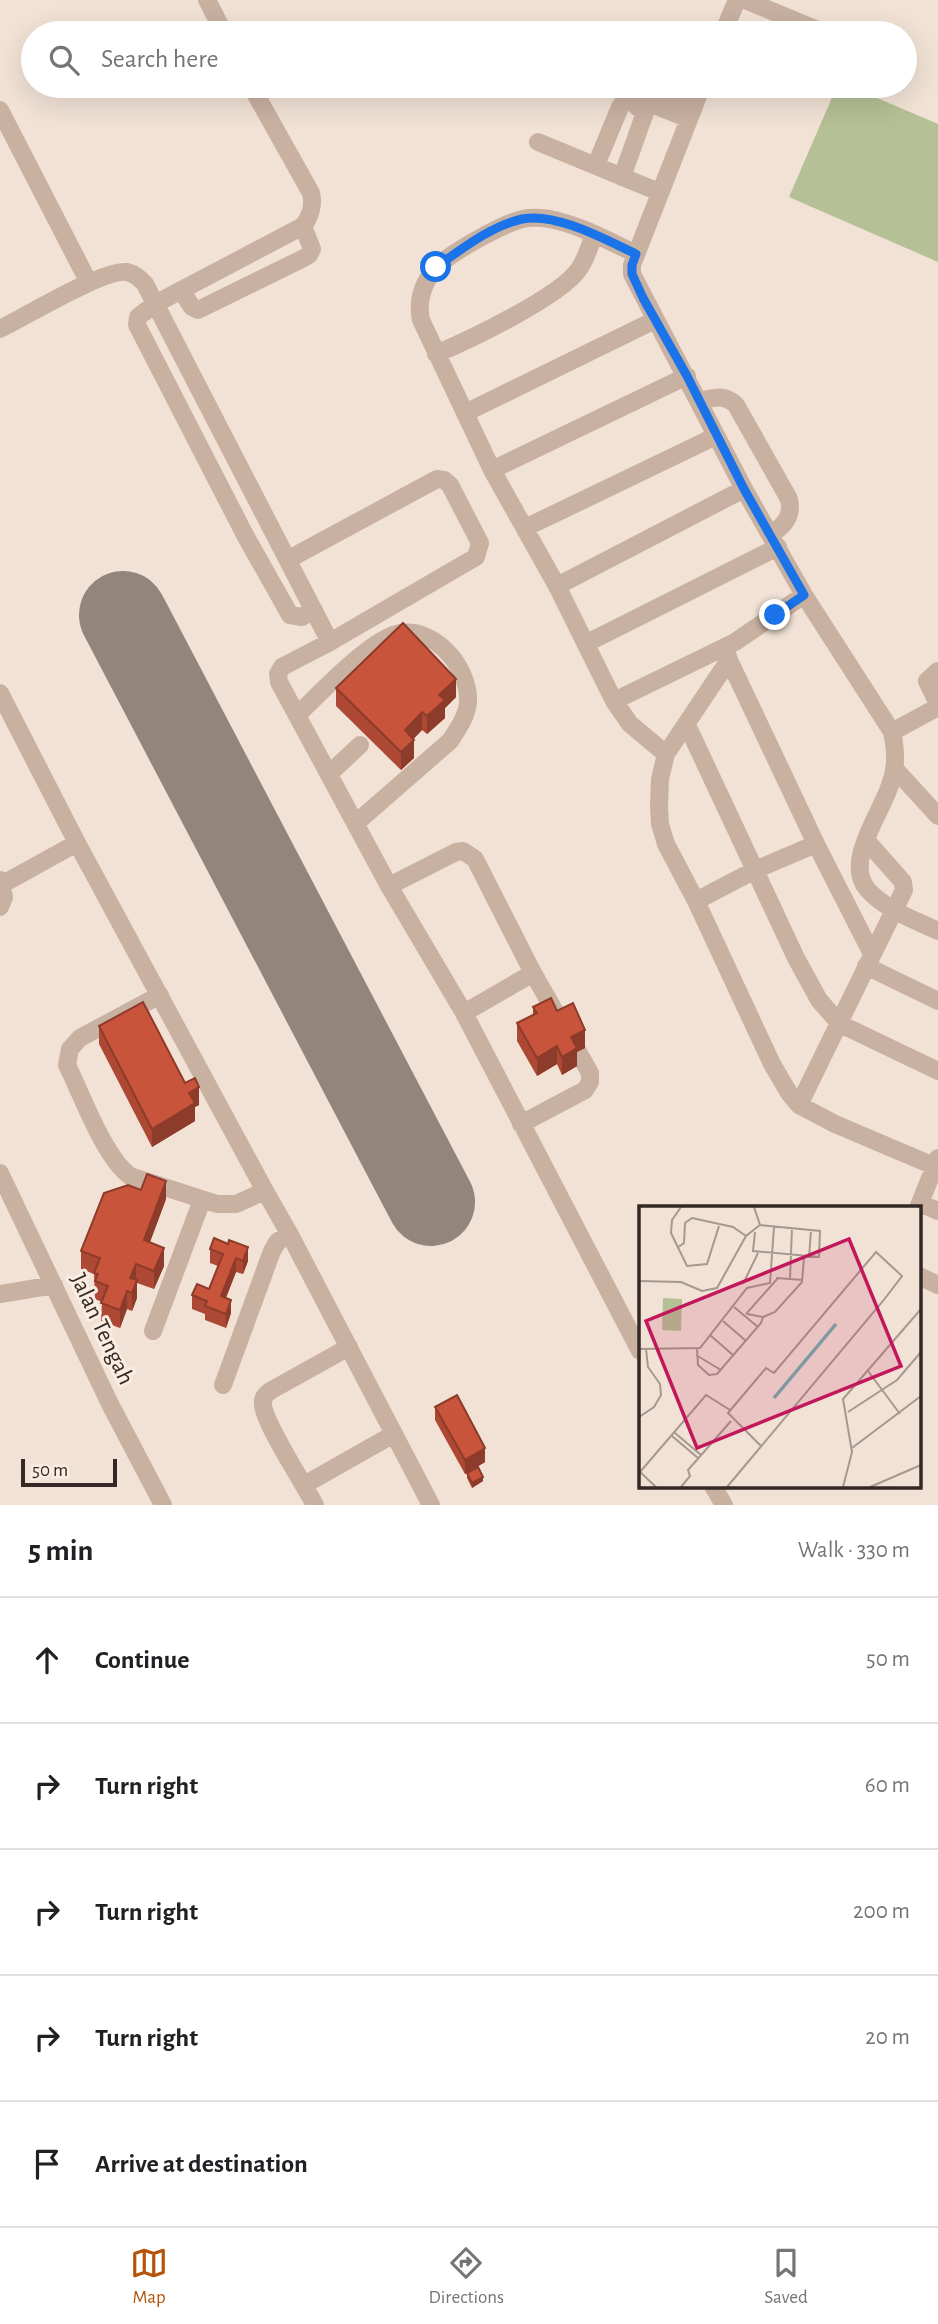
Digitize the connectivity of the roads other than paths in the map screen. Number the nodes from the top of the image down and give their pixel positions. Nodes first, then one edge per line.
1 (207, 0) edge
2 (737, 0) edge
3 (745, 0) edge
4 (218, 21) edge
5 (728, 21) edge
6 (796, 21) edge
7 (258, 98) edge
8 (625, 98) edge
9 (631, 98) edge
10 (649, 98) edge
11 (651, 98) edge
12 (657, 98) edge
13 (697, 98) edge
14 (0, 110) edge
15 (692, 112) junction
16 (538, 142) dead end
17 (596, 165) junction
18 (622, 177) junction
19 (659, 192) junction
20 (303, 226) junction
21 (594, 234) junction
22 (636, 254) junction
23 (89, 283) junction
24 (181, 290) junction
25 (155, 304) junction
26 (655, 320) junction
27 (0, 329) edge
28 (436, 354) junction
29 (687, 376) junction
30 (699, 401) junction
31 (209, 406) junction
32 (465, 413) junction
33 (186, 420) junction
34 (716, 436) junction
35 (492, 470) junction
36 (744, 489) junction
37 (525, 528) junction
38 (775, 541) junction
39 (289, 559) junction
40 (557, 586) junction
41 (804, 595) junction
42 (314, 610) junction
43 (330, 642) junction
44 (587, 643) junction
45 (727, 653) junction
46 (938, 671) edge
47 (0, 693) edge
48 (614, 701) junction
49 (936, 712) edge
50 (297, 715) junction
51 (687, 725) junction
52 (892, 732) junction
53 (360, 744) dead end
54 (666, 754) junction
55 (895, 769) junction
56 (329, 774) junction
57 (938, 816) edge
58 (356, 823) junction
59 (866, 839) junction
60 (77, 843) junction
61 (816, 844) junction
62 (755, 870) junction
63 (1, 882) edge
64 (389, 886) junction
65 (696, 901) junction
66 (0, 907) edge
67 (894, 909) junction
68 (938, 931) edge
69 (869, 960) junction
70 (533, 973) junction
71 (160, 995) junction
72 (938, 1001) edge
73 (464, 1013) junction
74 (840, 1024) junction
75 (938, 1070) edge
76 (799, 1105) junction
77 (521, 1124) junction
78 (936, 1162) edge
79 (0, 1173) edge
80 (265, 1191) junction
81 (202, 1200) junction
82 (919, 1205) edge
83 (938, 1211) edge
84 (290, 1234) junction
85 (920, 1276) edge
86 (54, 1284) junction
87 (938, 1285) edge
88 (0, 1294) edge
89 (153, 1331) dead end
90 (349, 1347) junction
91 (639, 1349) edge
92 (223, 1385) dead end
93 (394, 1434) junction
94 (304, 1485) junction
95 (715, 1488) edge
96 (163, 1505) edge
97 (315, 1505) edge
98 (431, 1505) edge
99 (724, 1505) edge

1 - 4 street
2 - 5 street
3 - 6 street
7 - 20 street
8 - 17 street
9 - 10 street
11 - 18 street
12 - 15 street
13 - 15 street
14 - 23 street
15 - 19 street
16 - 17 street
17 - 18 street
18 - 19 street
19 - 22 street
20 - 24 street
20 - 24 street
21 - 22 street
21 - 28 street
21 - 28 street
22 - 26 street
23 - 25 street
23 - 27 street
24 - 25 street
25 - 31 street
25 - 33 street
26 - 29 street
26 - 32 street
28 - 32 street
29 - 30 street
29 - 35 street
30 - 34 street
30 - 38 street
31 - 33 street
31 - 39 street
32 - 35 street
33 - 42 street
34 - 36 street
34 - 37 street
35 - 37 street
36 - 38 street
36 - 40 street
37 - 40 street
38 - 41 street
38 - 44 street
39 - 42 street
39 - 43 street
40 - 44 street
41 - 45 street
41 - 52 street
42 - 43 street
43 - 50 street
44 - 48 street
45 - 48 street
45 - 51 street
45 - 61 street
46 - 49 street
47 - 60 street
48 - 54 street
49 - 52 street
50 - 56 street
50 - 58 street
51 - 54 street
51 - 62 street
52 - 55 street
53 - 56 street
54 - 65 street
55 - 57 street
55 - 59 street
56 - 58 street
58 - 64 street
59 - 67 street
59 - 67 street
60 - 63 street
60 - 71 street
61 - 62 street
61 - 69 street
62 - 65 street
62 - 74 street
63 - 66 street
64 - 70 street
64 - 73 street
65 - 76 street
67 - 68 street
67 - 69 street
69 - 72 street
69 - 74 street
70 - 73 street
70 - 77 street
71 - 80 street
71 - 81 street
73 - 77 street
74 - 75 street
74 - 76 street
76 - 78 street
77 - 91 street
78 - 82 street
79 - 86 street, Jalan Tengah
80 - 81 street
80 - 84 street
81 - 89 street
82 - 83 street
84 - 90 street
84 - 92 street
85 - 87 street
86 - 88 street
86 - 96 street, Jalan Tengah
90 - 93 street
90 - 94 street
93 - 94 street
93 - 98 street
94 - 97 street
95 - 99 street

